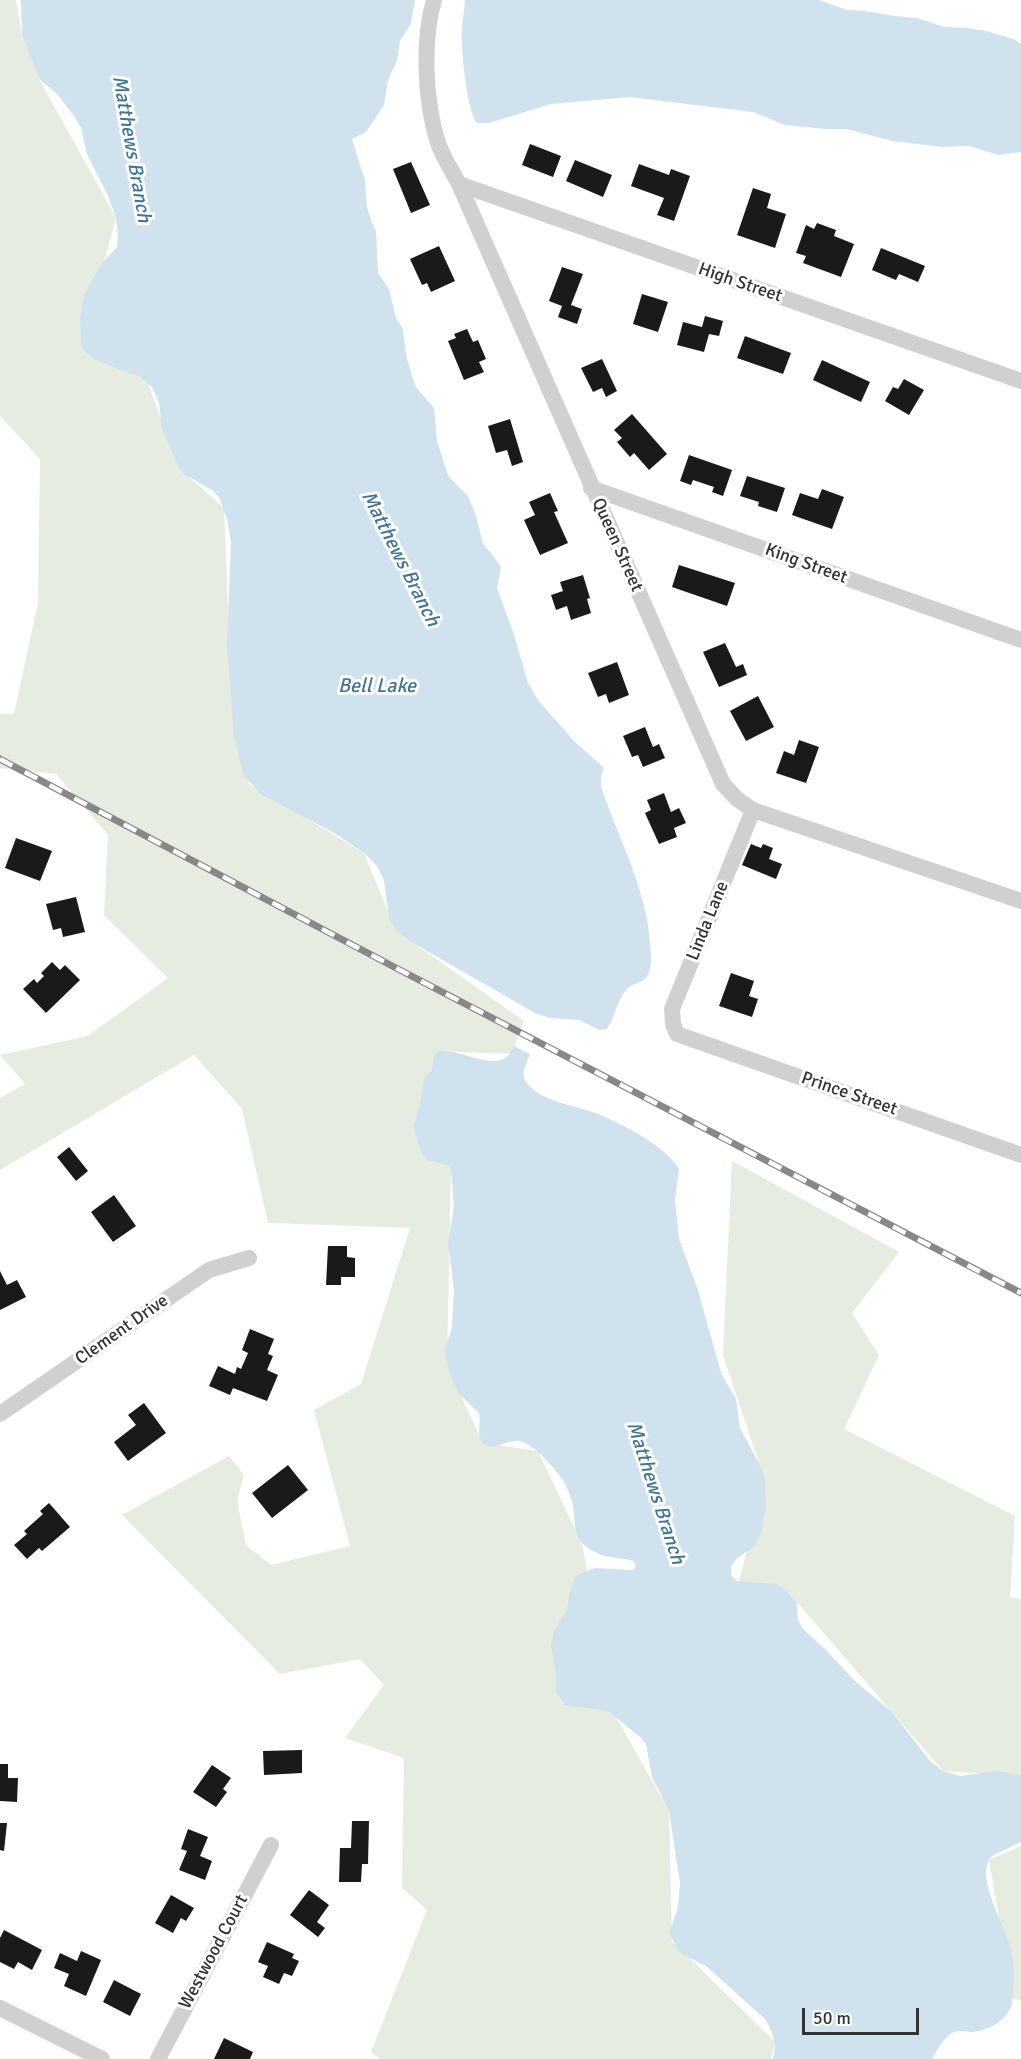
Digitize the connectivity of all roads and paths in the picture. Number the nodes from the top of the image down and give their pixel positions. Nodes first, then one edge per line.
1 (434, 0) edge
2 (459, 184) junction
3 (1021, 381) edge
4 (591, 488) junction
5 (1021, 640) edge
6 (753, 810) junction
7 (1021, 901) edge
8 (677, 1034) joint
9 (1021, 1155) edge
10 (249, 1258) dead end
11 (0, 1414) edge
12 (271, 1845) dead end
13 (0, 2008) edge
14 (102, 2059) edge
15 (158, 2059) edge

1 - 2 street, Queen Street
2 - 3 street, High Street
2 - 4 street, Queen Street
4 - 5 street, King Street
4 - 6 street, Queen Street
6 - 7 street, Queen Street
6 - 8 street, Linda Lane
8 - 9 street, Prince Street
10 - 11 street, Clement Drive
12 - 15 street, Westwood Court
13 - 14 street

